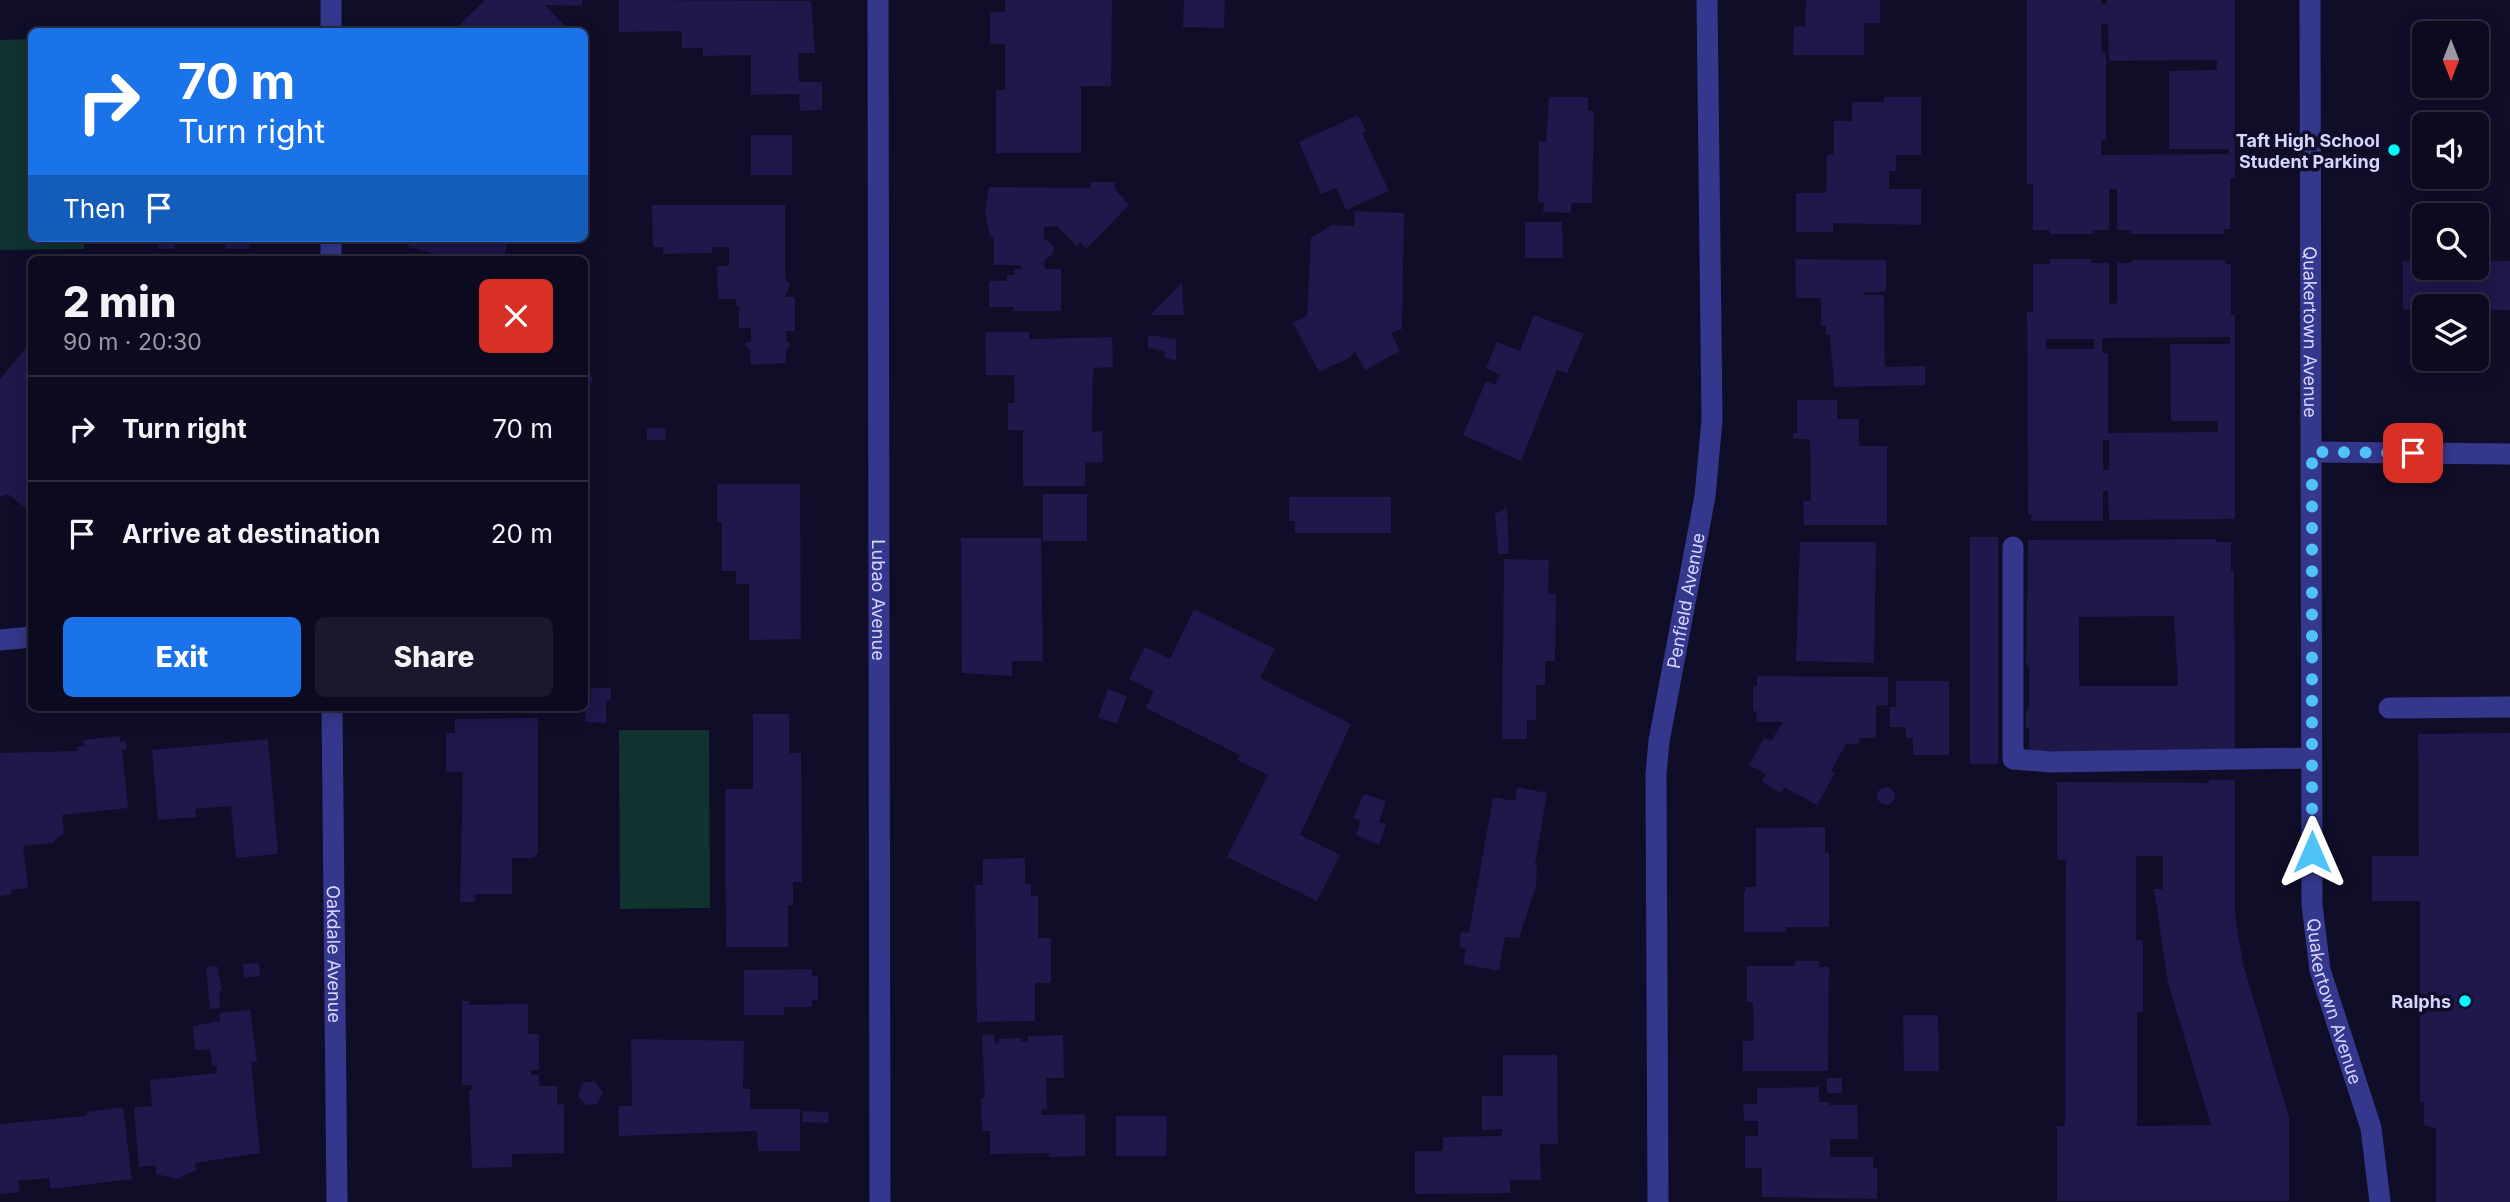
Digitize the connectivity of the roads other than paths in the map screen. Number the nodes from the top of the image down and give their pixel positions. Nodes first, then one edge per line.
1 (331, 0) edge
2 (878, 0) edge
3 (1707, 0) edge
4 (2310, 0) edge
5 (331, 28) edge
6 (2312, 452) junction
7 (2510, 454) edge
8 (2013, 547) dead end
9 (28, 637) edge
10 (0, 640) edge
11 (2510, 707) edge
12 (2389, 708) dead end
13 (332, 711) edge
14 (2311, 758) junction
15 (337, 1202) edge
16 (880, 1202) edge
17 (1658, 1202) edge
18 (2380, 1202) edge

1 - 5 street
2 - 16 street, Lubao Avenue
3 - 17 street, Penfield Avenue
4 - 6 street, Quakertown Avenue
6 - 7 street
6 - 14 street, Quakertown Avenue
8 - 14 street
9 - 10 street
11 - 12 street
13 - 15 street, Oakdale Avenue
14 - 18 street, Quakertown Avenue

